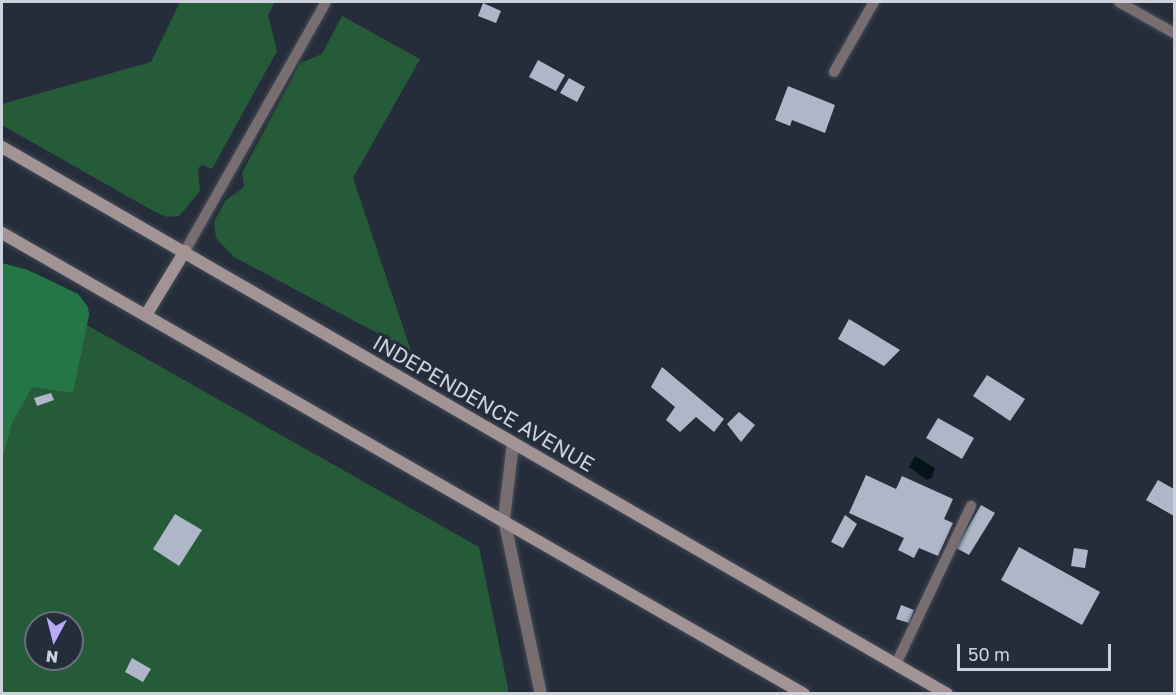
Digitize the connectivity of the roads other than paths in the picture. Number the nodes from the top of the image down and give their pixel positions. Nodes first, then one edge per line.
1 (326, 2) edge
2 (874, 2) edge
3 (1119, 2) edge
4 (1174, 33) edge
5 (834, 72) dead end
6 (2, 147) edge
7 (2, 233) edge
8 (185, 251) junction
9 (146, 315) junction
10 (513, 443) junction
11 (971, 506) dead end
12 (504, 519) junction
13 (896, 664) junction
14 (541, 693) edge
15 (804, 693) edge
16 (947, 693) edge

1 - 8 lane
2 - 5 lane
3 - 4 lane
6 - 8 main road, INDEPENDENCE AVENUE
7 - 9 main road
8 - 9 main road
8 - 10 main road, INDEPENDENCE AVENUE
9 - 12 main road
10 - 12 street
10 - 13 main road, INDEPENDENCE AVENUE
11 - 13 lane
12 - 14 street
12 - 15 main road
13 - 16 main road, INDEPENDENCE AVENUE

